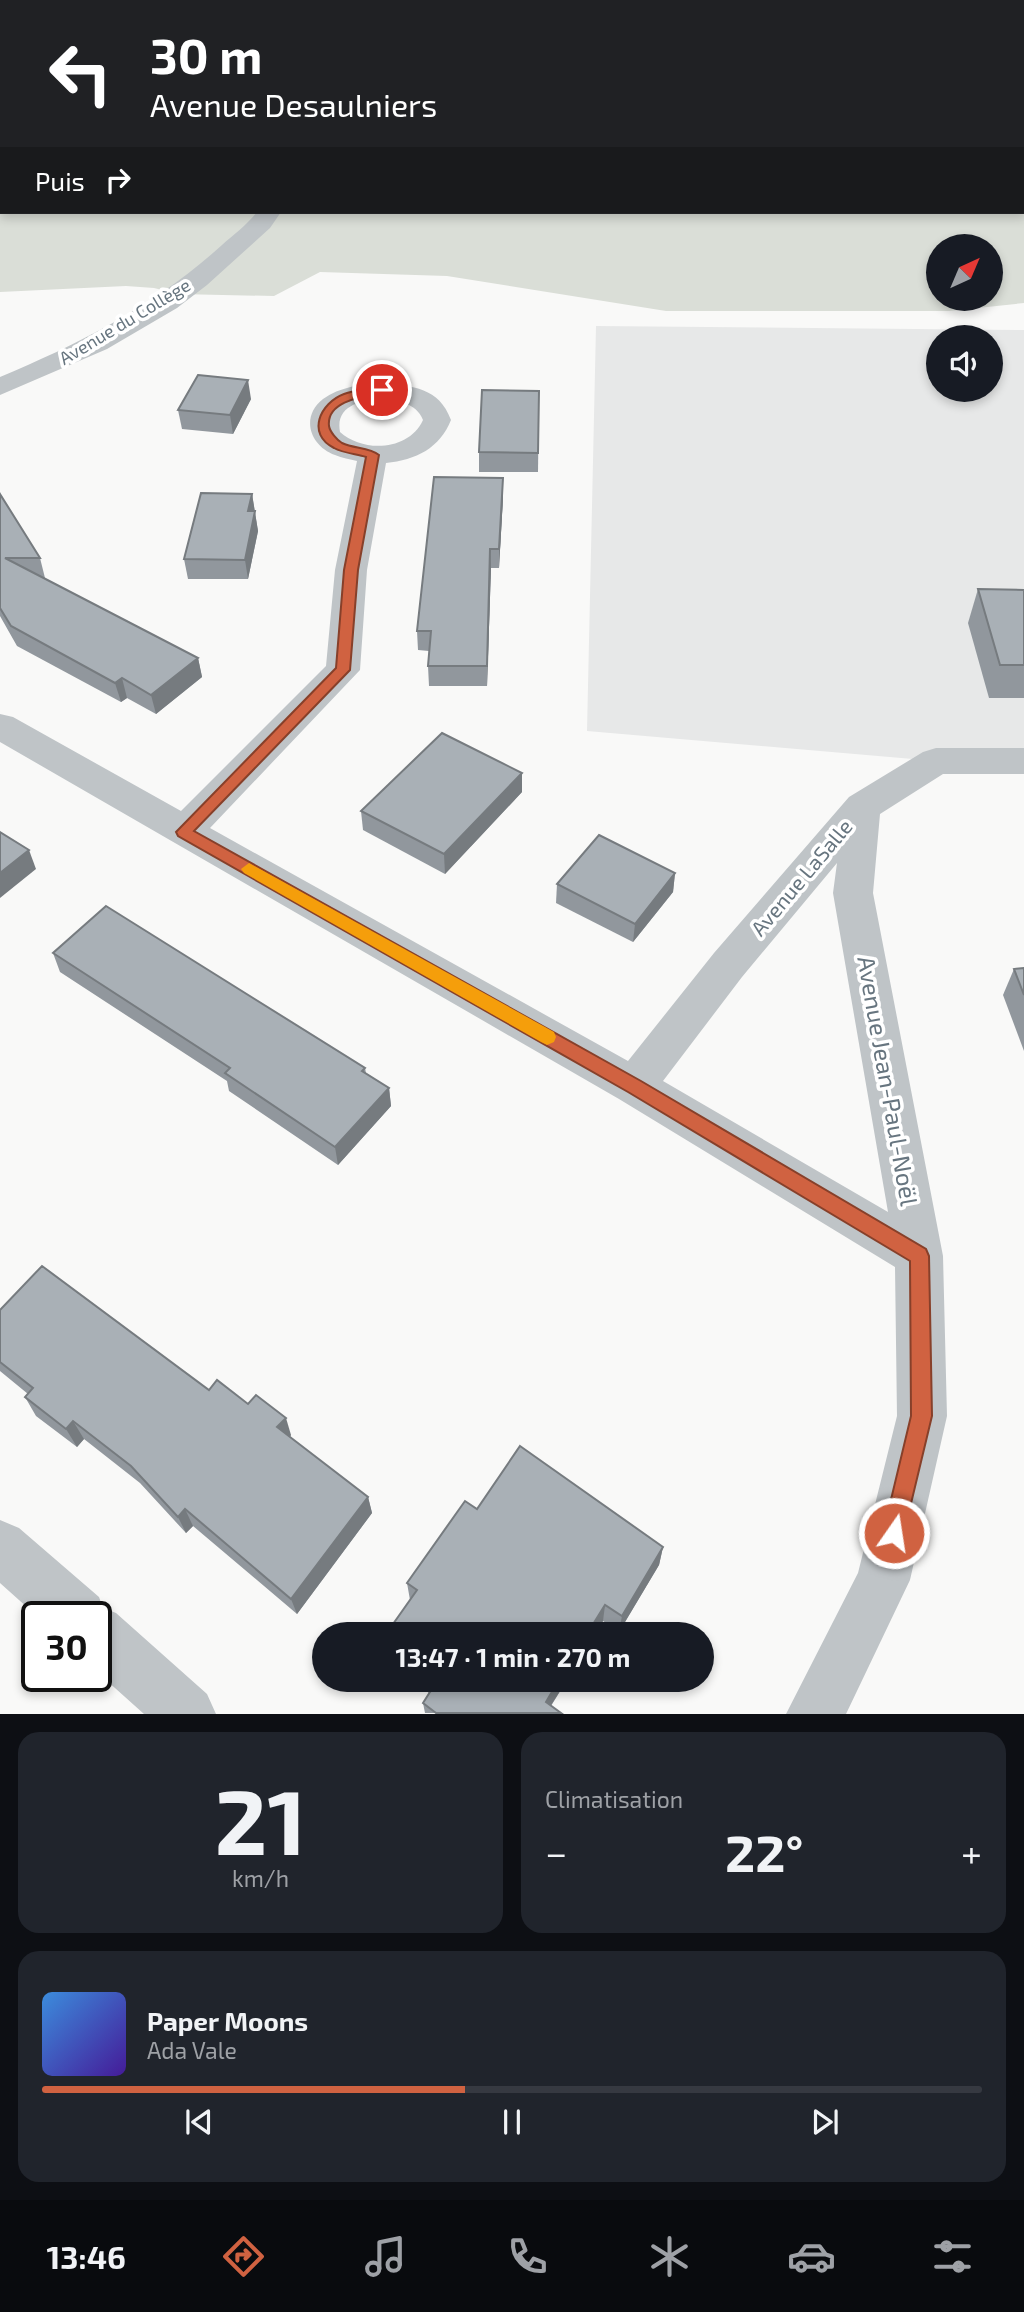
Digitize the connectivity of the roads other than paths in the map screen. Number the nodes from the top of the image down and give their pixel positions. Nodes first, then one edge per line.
1 (268, 214) edge
2 (0, 387) edge
3 (373, 455) dead end
4 (0, 726) edge
5 (1024, 761) edge
6 (862, 807) junction
7 (183, 832) junction
8 (634, 1086) junction
9 (919, 1256) junction
10 (0, 1547) edge
11 (61, 1601) edge
12 (112, 1647) edge
13 (187, 1713) edge
14 (815, 1713) edge

1 - 2 street, Avenue du Collège
3 - 7 street
4 - 7 street
5 - 6 street, Avenue LaSalle
6 - 8 street, Avenue LaSalle
6 - 9 street, Avenue Jean-Paul-Noël
7 - 8 street
8 - 9 street
9 - 14 street, Avenue Jean-Paul-Noël
10 - 11 street
12 - 13 street

